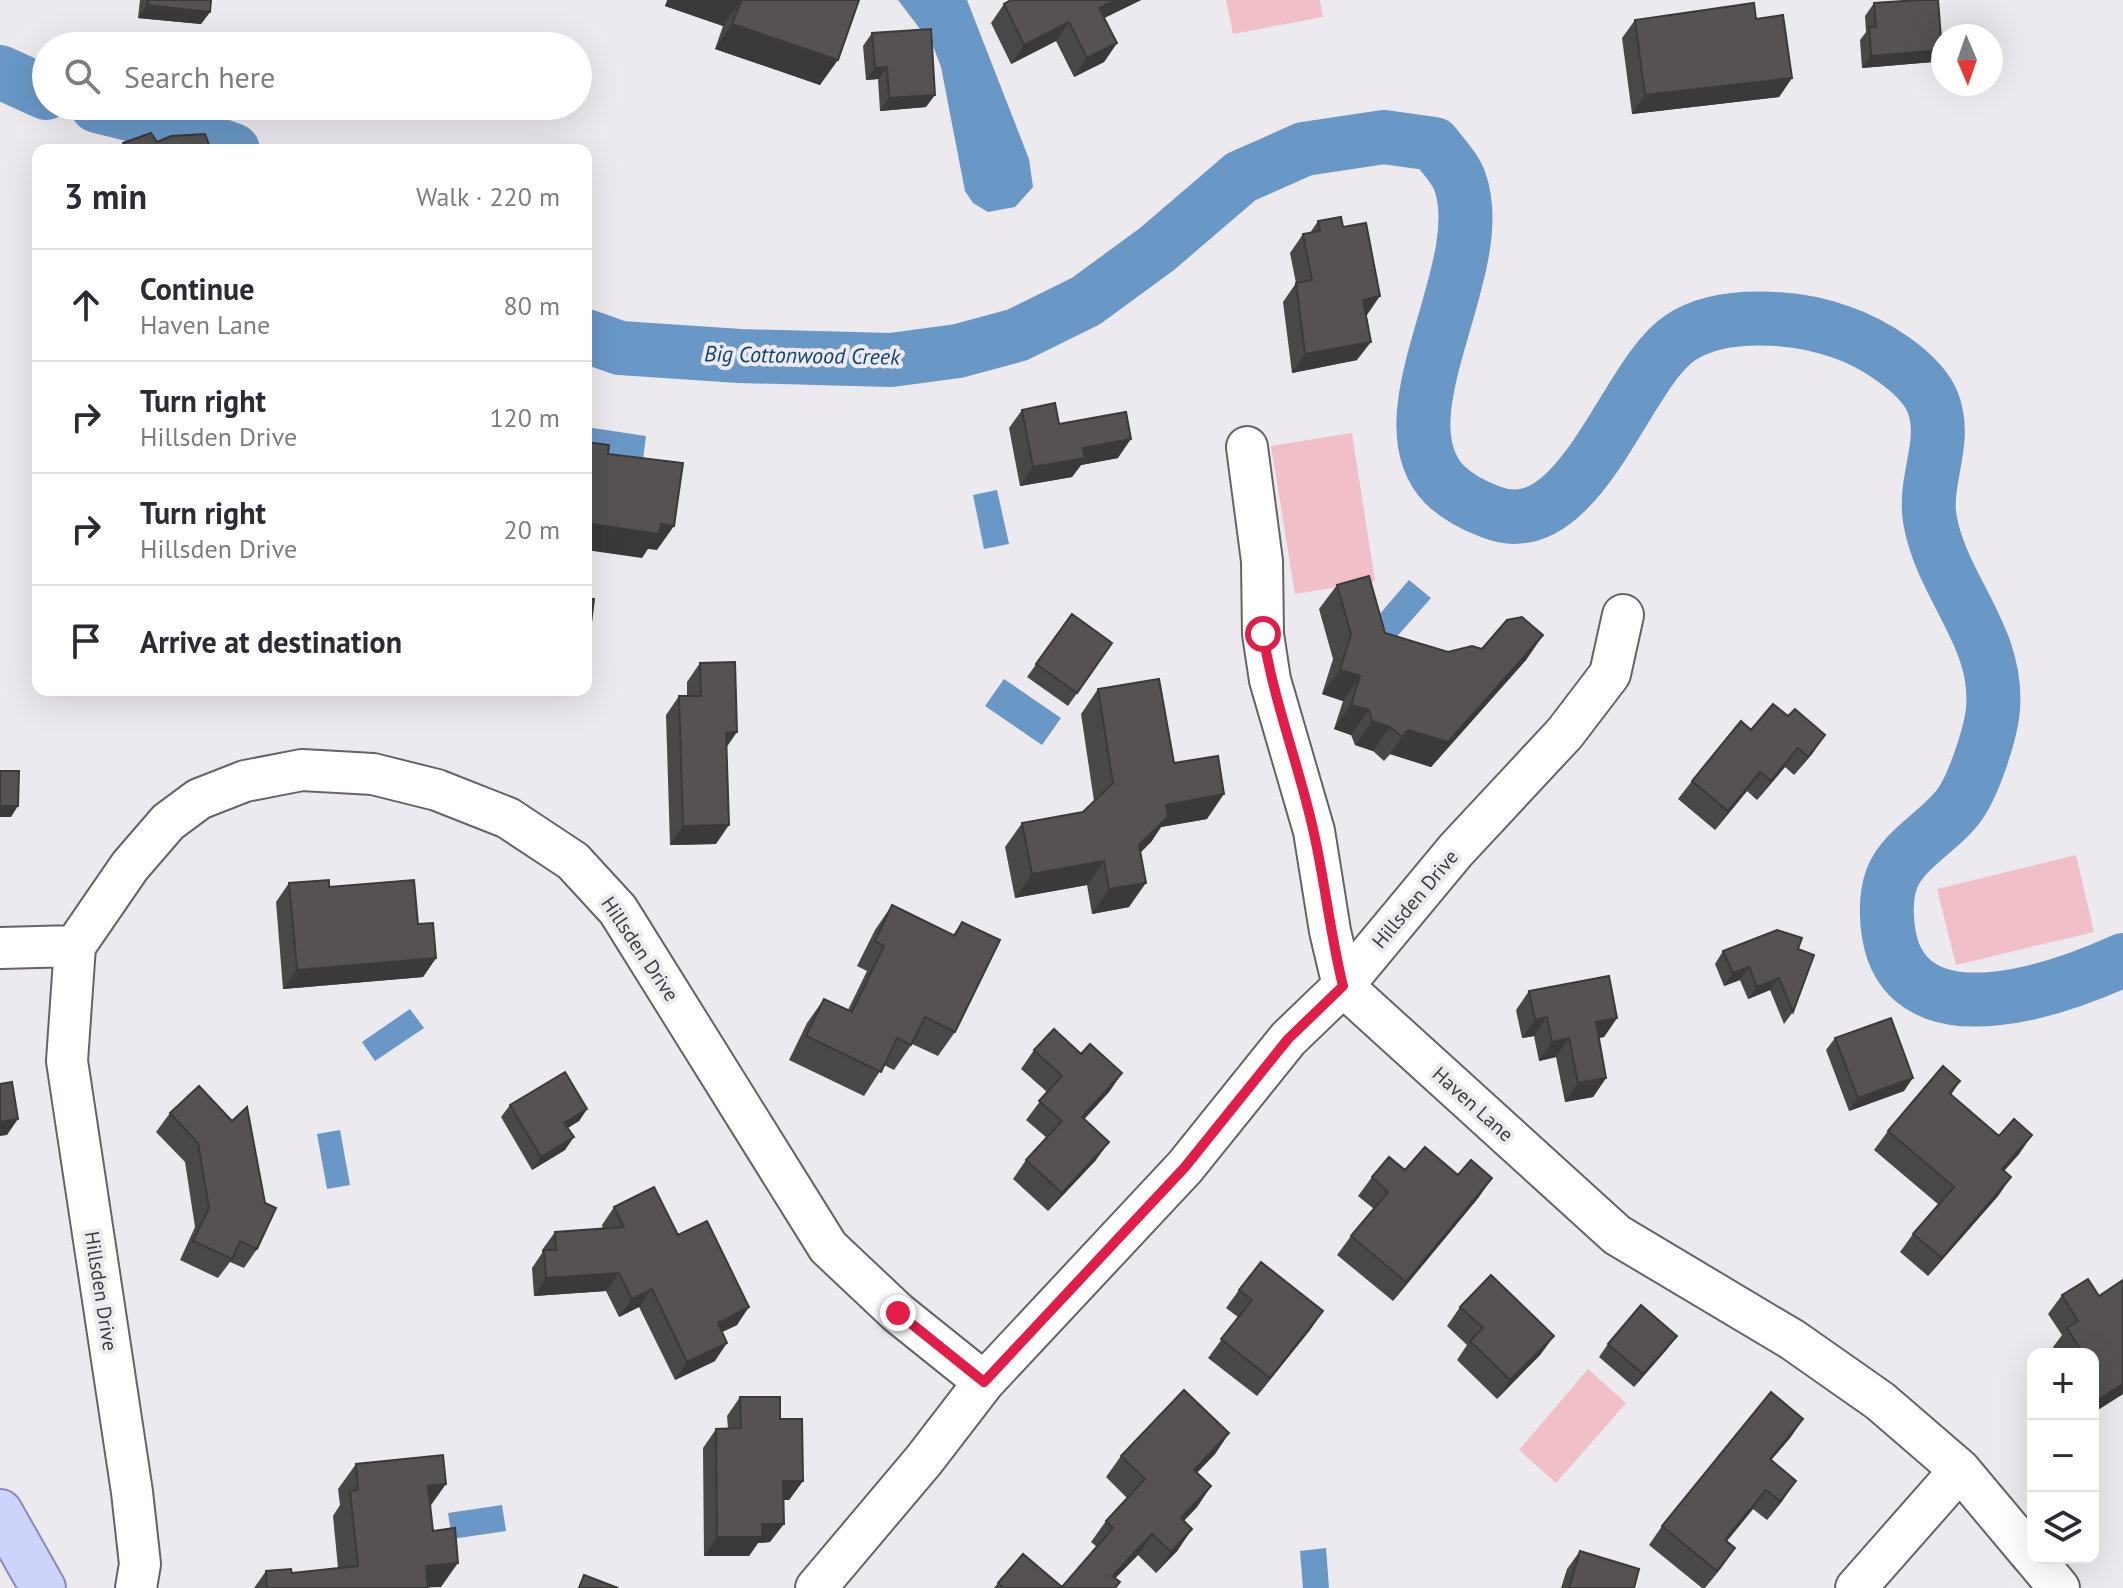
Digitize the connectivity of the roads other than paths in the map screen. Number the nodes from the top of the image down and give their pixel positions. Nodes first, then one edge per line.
1 (1247, 447) dead end
2 (1623, 615) dead end
3 (75, 946) junction
4 (0, 948) edge
5 (1343, 986) junction
6 (984, 1382) junction
7 (1960, 1470) junction
8 (0, 1512) edge
9 (2027, 1550) edge
10 (2039, 1564) edge
11 (43, 1588) edge
12 (136, 1588) edge
13 (816, 1588) edge
14 (1856, 1588) edge
15 (2059, 1588) edge

1 - 5 street
2 - 5 street, Hillsden Drive
3 - 4 street
3 - 6 street, Hillsden Drive
3 - 12 street, Hillsden Drive
5 - 6 street, Hillsden Drive
5 - 7 street, Haven Lane
6 - 13 street, Hillsden Drive
7 - 9 street, Haven Lane
7 - 14 street
8 - 11 main road
10 - 15 street, Haven Lane

